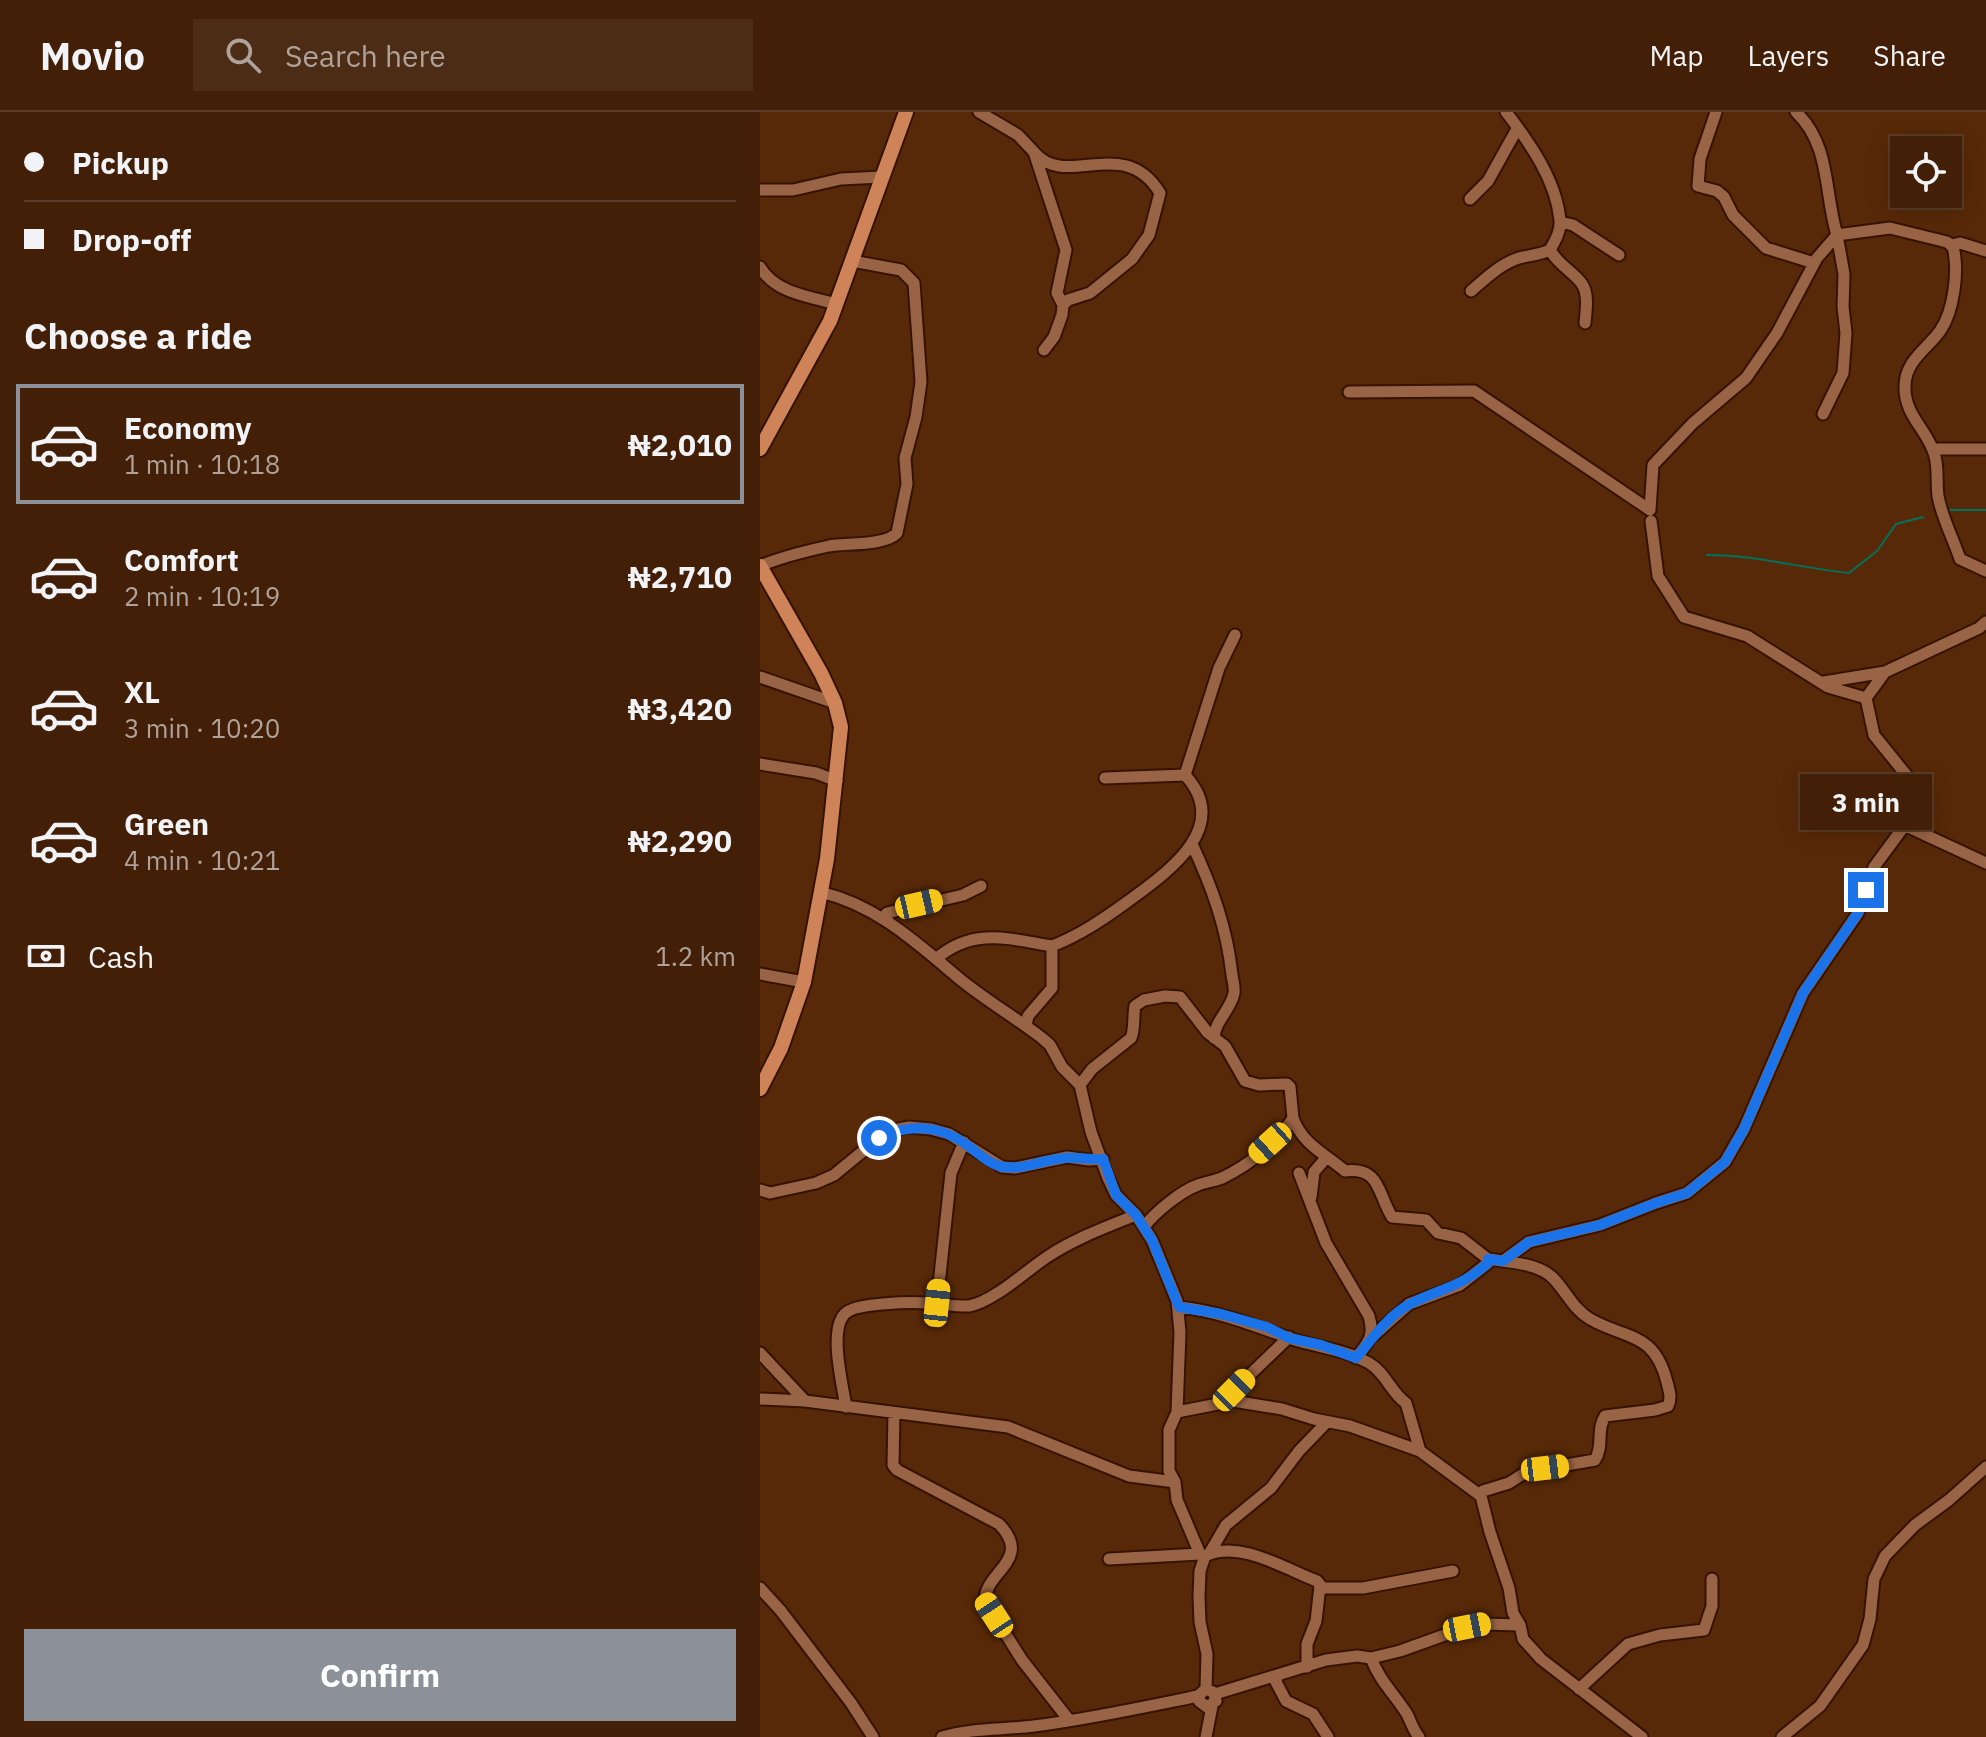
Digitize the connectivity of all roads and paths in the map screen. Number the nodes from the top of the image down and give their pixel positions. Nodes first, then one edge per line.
1 (906, 112) edge
2 (979, 112) edge
3 (1506, 112) edge
4 (1716, 112) edge
5 (1796, 112) edge
6 (1517, 129) junction
7 (1034, 152) junction
8 (881, 177) junction
9 (760, 190) edge
10 (1470, 199) dead end
11 (1560, 222) junction
12 (1837, 235) junction
13 (1951, 245) junction
14 (1550, 250) junction
15 (1986, 251) edge
16 (1619, 255) dead end
17 (852, 261) junction
18 (1814, 263) junction
19 (760, 267) edge
20 (1471, 291) dead end
21 (837, 304) junction
22 (1063, 305) junction
23 (1585, 323) dead end
24 (1044, 350) dead end
25 (1349, 392) dead end
26 (1823, 414) dead end
27 (764, 431) edge
28 (760, 449) edge
29 (1933, 449) junction
30 (1986, 449) edge
31 (1651, 521) dead end
32 (760, 566) edge
33 (1984, 570) edge
34 (1986, 582) edge
35 (1986, 622) edge
36 (1235, 635) dead end
37 (1885, 672) junction
38 (760, 677) edge
39 (1822, 682) junction
40 (1866, 698) junction
41 (835, 703) junction
42 (760, 764) edge
43 (1185, 775) junction
44 (1105, 778) dead end
45 (837, 781) junction
46 (1904, 825) junction
47 (1192, 844) junction
48 (1986, 863) edge
49 (981, 886) dead end
50 (820, 892) junction
51 (889, 922) junction
52 (1052, 946) junction
53 (937, 958) junction
54 (760, 974) edge
55 (804, 982) junction
56 (1026, 1026) junction
57 (1214, 1038) junction
58 (1080, 1085) junction
59 (760, 1089) edge
60 (1293, 1118) junction
61 (964, 1142) junction
62 (1326, 1158) junction
63 (1103, 1159) junction
64 (1299, 1173) dead end
65 (760, 1190) edge
66 (1311, 1199) junction
67 (1136, 1215) junction
68 (1144, 1227) junction
69 (1488, 1259) junction
70 (1503, 1261) junction
71 (937, 1303) junction
72 (1179, 1307) junction
73 (1289, 1337) junction
74 (1372, 1337) junction
75 (760, 1353) edge
76 (1356, 1358) junction
77 (760, 1399) edge
78 (805, 1401) junction
79 (1233, 1401) junction
80 (846, 1407) junction
81 (1177, 1412) junction
82 (894, 1413) junction
83 (1327, 1422) junction
84 (1420, 1451) junction
85 (1986, 1467) edge
86 (1175, 1482) junction
87 (1481, 1496) junction
88 (1205, 1555) junction
89 (1109, 1559) dead end
90 (1453, 1571) dead end
91 (1712, 1579) dead end
92 (1317, 1581) junction
93 (760, 1588) edge
94 (1520, 1625) junction
95 (1371, 1658) junction
96 (1307, 1667) junction
97 (1277, 1676) junction
98 (1579, 1689) junction
99 (1208, 1696) junction
100 (1069, 1720) junction
101 (873, 1737) edge
102 (942, 1737) edge
103 (1206, 1737) edge
104 (1328, 1737) edge
105 (1419, 1737) edge
106 (1642, 1737) edge
107 (1782, 1737) edge

1 - 8 main road
2 - 7 street
3 - 6 street
4 - 18 street
5 - 12 street
6 - 10 street
6 - 11 street
7 - 22 street
7 - 22 street
8 - 9 street
8 - 17 main road
11 - 14 street
11 - 16 street
12 - 13 street
12 - 18 street
12 - 26 street
13 - 15 street
13 - 29 street
14 - 20 street
14 - 23 street
17 - 21 main road
17 - 32 street
18 - 25 street
19 - 21 street
21 - 27 main road
22 - 24 street
27 - 28 main road
29 - 30 street
29 - 33 street
31 - 39 street
32 - 41 main road
33 - 34 street
35 - 37 street
36 - 43 street
37 - 39 street
37 - 40 street
38 - 41 street
39 - 40 street
40 - 46 street
41 - 45 main road
42 - 45 street
43 - 44 street
43 - 47 street
45 - 50 main road
46 - 48 street
46 - 70 street
47 - 52 street
47 - 57 street
49 - 51 street
50 - 51 street
50 - 55 main road
51 - 53 street
52 - 53 street
52 - 56 street
53 - 56 street
54 - 55 street
55 - 59 main road
56 - 58 street
57 - 58 street
57 - 60 street
58 - 63 street
60 - 62 street
60 - 68 street
61 - 63 street
61 - 65 street
61 - 71 street
62 - 66 street
62 - 69 street
63 - 67 street
64 - 66 street
66 - 74 street
67 - 68 street
67 - 71 street
68 - 72 street
69 - 70 street
69 - 74 street
70 - 87 street
71 - 80 street
72 - 73 street
72 - 81 street
73 - 76 street
73 - 79 street
74 - 76 street
75 - 78 street
76 - 84 street
77 - 78 street
78 - 80 street
79 - 81 street
79 - 83 street
80 - 82 street
81 - 86 street
82 - 86 street
82 - 100 street
83 - 84 street
83 - 88 street
84 - 87 street
85 - 107 street
86 - 88 street
87 - 94 street
88 - 89 street
88 - 92 street
88 - 99 street
90 - 92 street
91 - 98 street
92 - 96 street
93 - 101 street
94 - 95 street
94 - 98 street
95 - 96 street
95 - 105 street
96 - 97 street
97 - 99 street
97 - 104 street
98 - 106 street
99 - 100 street
99 - 103 street
100 - 102 street

